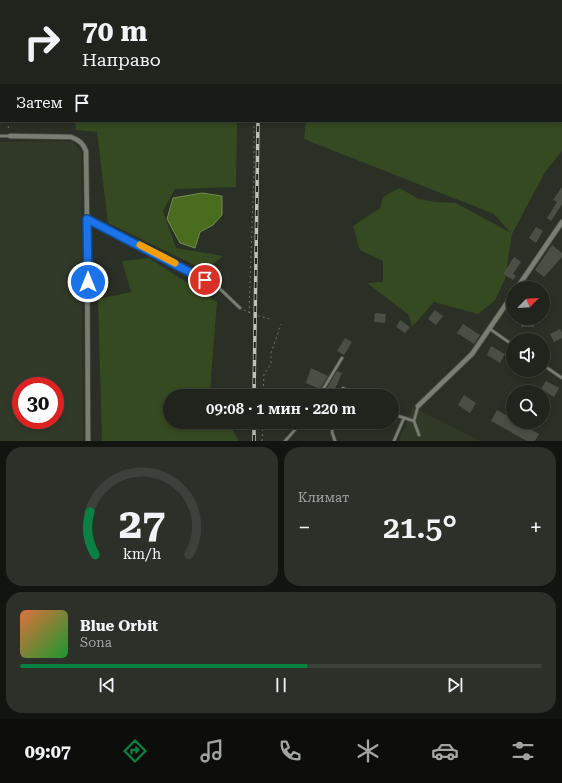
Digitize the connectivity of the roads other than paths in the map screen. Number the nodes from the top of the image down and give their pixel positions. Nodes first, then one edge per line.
1 (0, 136) edge
2 (10, 136) joint
3 (87, 219) junction
4 (562, 222) edge
5 (522, 281) edge
6 (506, 304) edge
7 (240, 308) road end
8 (489, 329) junction
9 (506, 340) edge
10 (342, 358) dead end
11 (550, 370) edge
12 (562, 378) edge
13 (323, 389) edge
14 (418, 406) joint
15 (399, 416) edge
16 (404, 418) junction
17 (414, 421) junction
18 (296, 429) edge
19 (332, 429) edge
20 (419, 435) dead end
21 (88, 441) edge
22 (285, 441) edge
23 (336, 441) edge
24 (394, 441) edge

1 - 2 lane
2 - 3 street
3 - 7 lane
3 - 21 street
4 - 5 street
6 - 8 street
8 - 9 lane
8 - 14 street
10 - 13 lane
11 - 12 lane
14 - 17 lane
15 - 16 lane
16 - 17 lane
16 - 24 lane
17 - 20 lane
18 - 22 lane
19 - 23 lane

